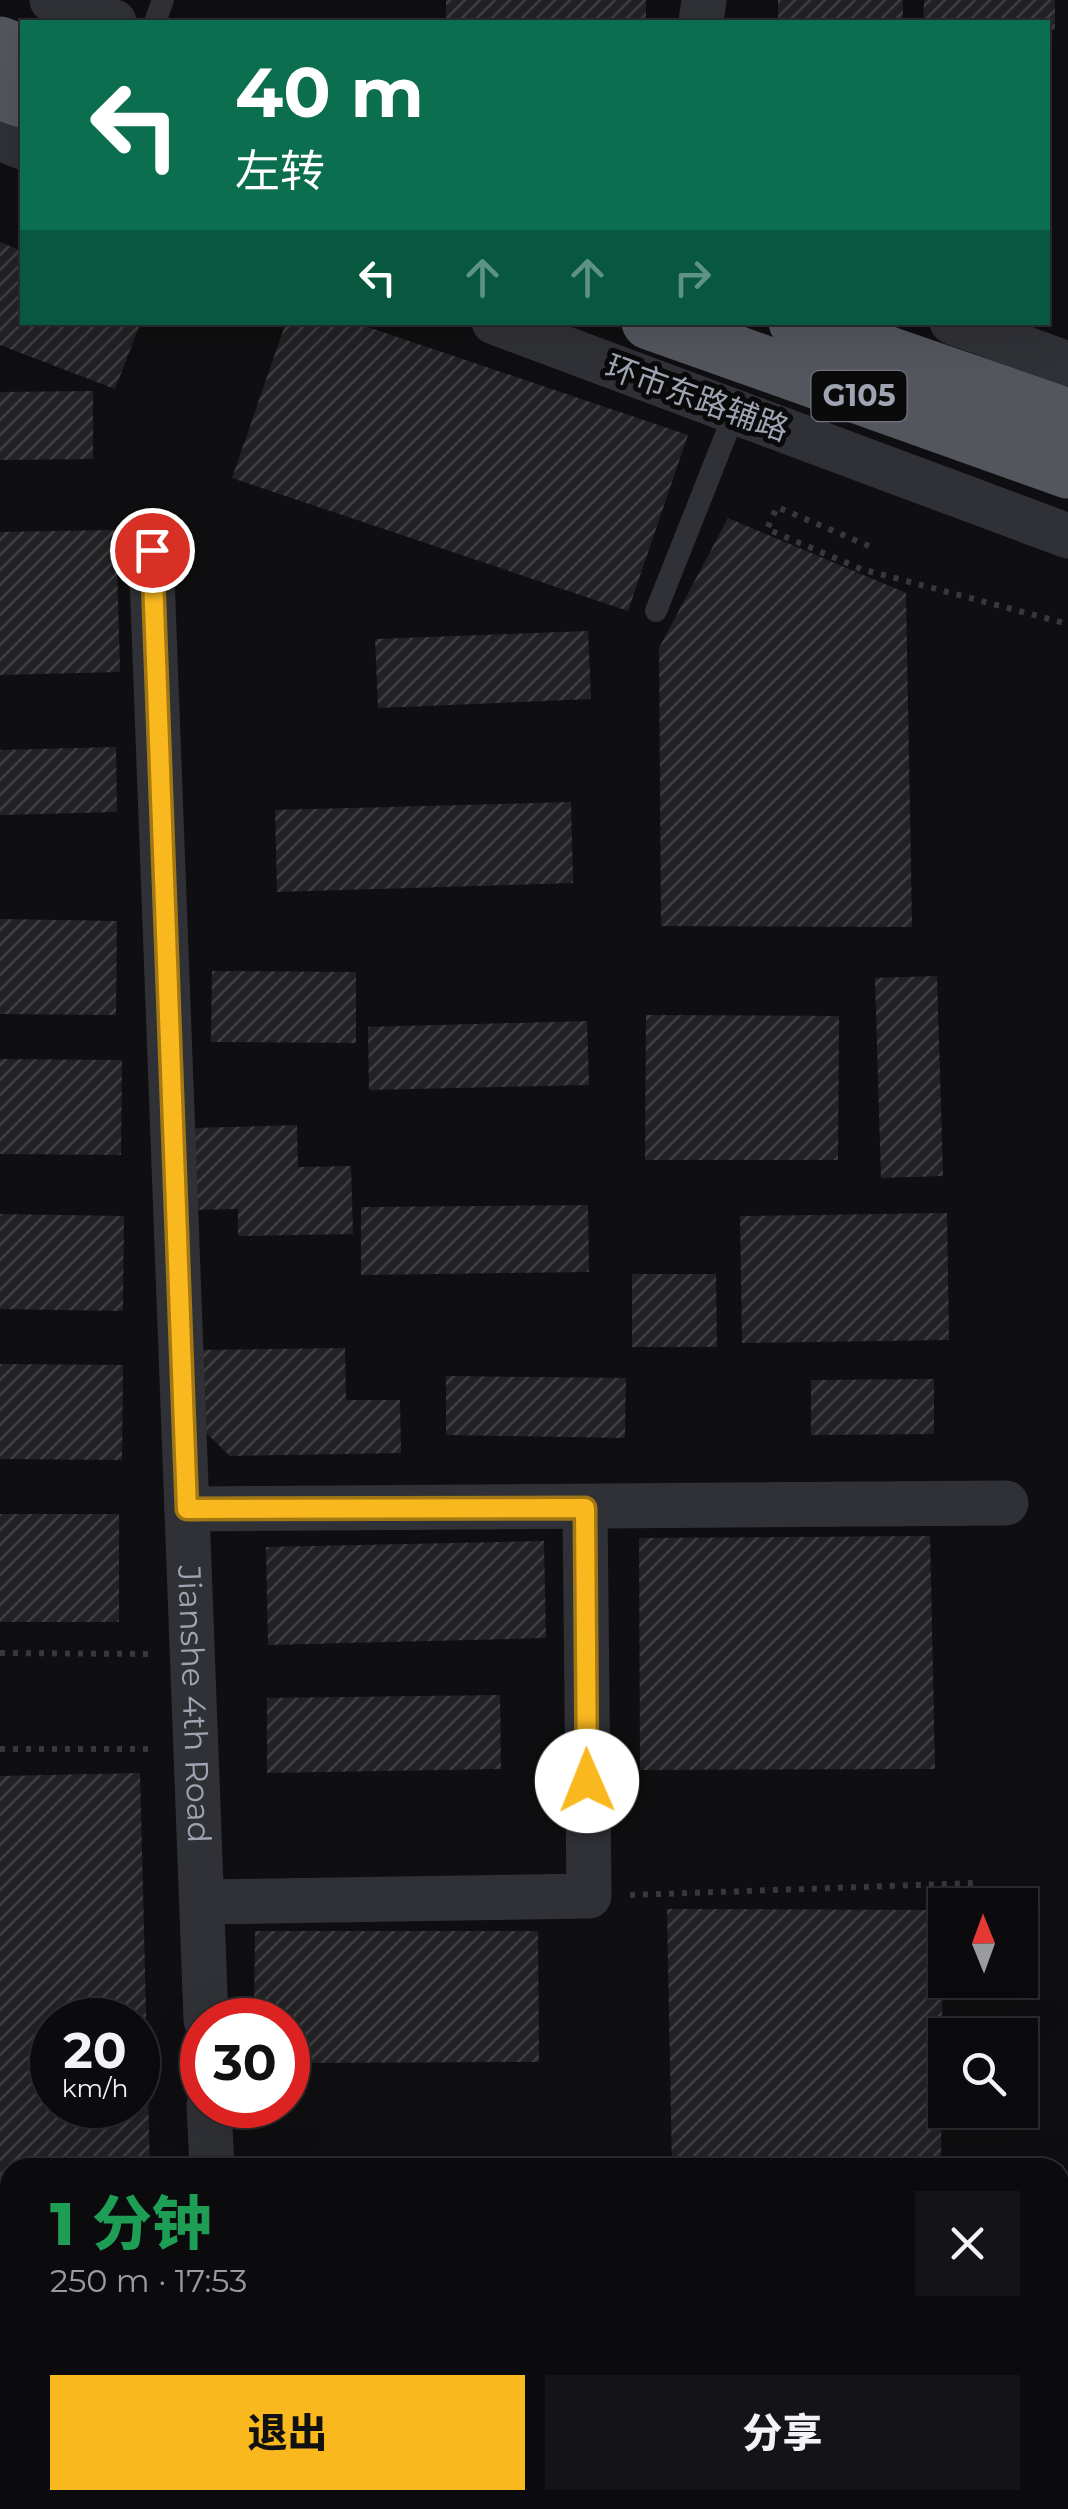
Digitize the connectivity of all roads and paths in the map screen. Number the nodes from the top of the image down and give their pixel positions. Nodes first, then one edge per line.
1 (52, 0) edge
2 (108, 20) edge
3 (502, 325) edge
4 (656, 325) edge
5 (805, 325) edge
6 (960, 325) edge
7 (1068, 364) edge
8 (735, 412) junction
9 (1068, 416) edge
10 (1068, 472) edge
11 (1068, 536) edge
12 (869, 546) dead end
13 (152, 550) dead end
14 (656, 611) dead end
15 (1068, 624) edge
16 (1006, 1504) dead end
17 (585, 1508) junction
18 (187, 1509) junction
19 (0, 1653) edge
20 (192, 1654) junction
21 (0, 1748) edge
22 (196, 1748) junction
23 (976, 1883) dead end
24 (589, 1896) junction
25 (202, 1902) junction
26 (205, 1998) edge
27 (210, 2128) edge
28 (212, 2158) edge

1 - 2 street
3 - 8 street, 环市东路辅路
4 - 10 highway, G105
5 - 9 highway, G105
6 - 7 street
8 - 11 street, 环市东路辅路
8 - 14 lane
12 - 15 path
13 - 18 street, Jianshe 4th Road
16 - 17 street
17 - 18 street
17 - 24 street
18 - 20 street, Jianshe 4th Road
19 - 20 path
20 - 22 street, Jianshe 4th Road
21 - 22 path
22 - 25 street, Jianshe 4th Road
23 - 24 path
24 - 25 street
25 - 26 street, Jianshe 4th Road
27 - 28 street

